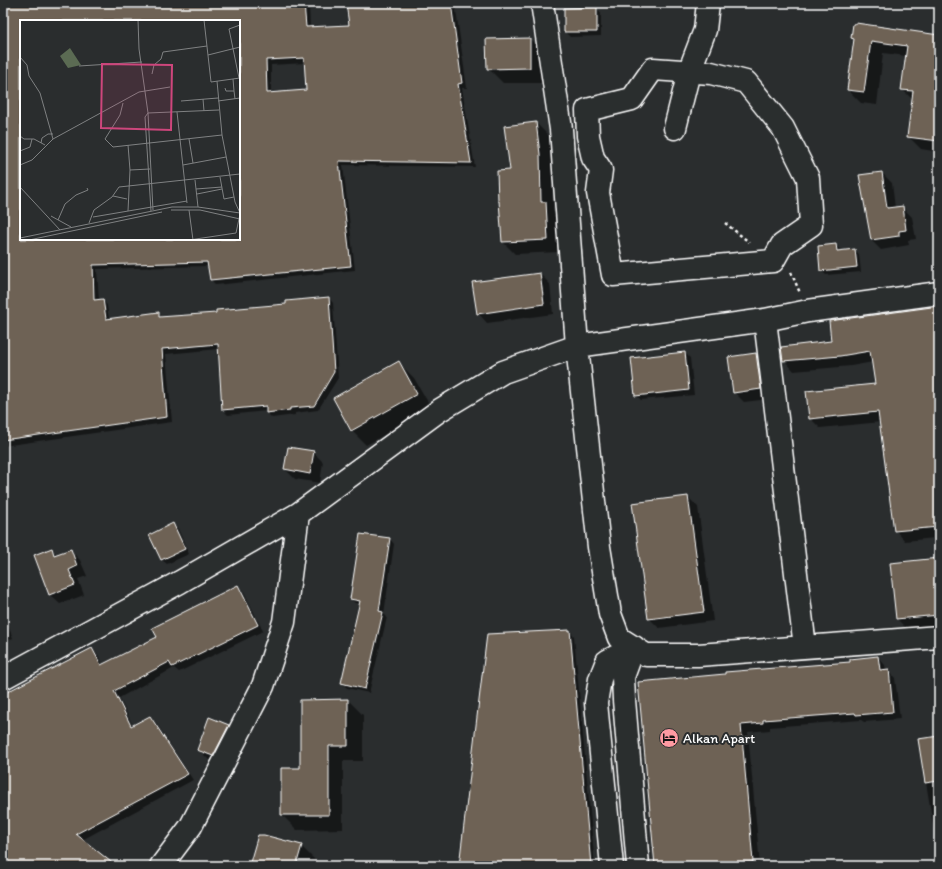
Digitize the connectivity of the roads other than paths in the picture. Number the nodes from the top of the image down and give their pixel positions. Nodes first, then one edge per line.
1 (542, 3) edge
2 (708, 3) edge
3 (689, 72) junction
4 (676, 128) dead end
5 (932, 294) edge
6 (765, 320) junction
7 (577, 346) junction
8 (298, 514) junction
9 (939, 637) edge
10 (634, 647) junction
11 (805, 647) junction
12 (3, 678) edge
13 (162, 866) edge
14 (612, 866) edge
15 (638, 866) edge

1 - 7 street
2 - 3 street
3 - 3 street
3 - 4 street
5 - 6 street
6 - 7 street
6 - 11 street
7 - 8 street
7 - 10 street
8 - 12 street
8 - 13 street
9 - 11 street
10 - 11 street
10 - 14 street
10 - 15 street

